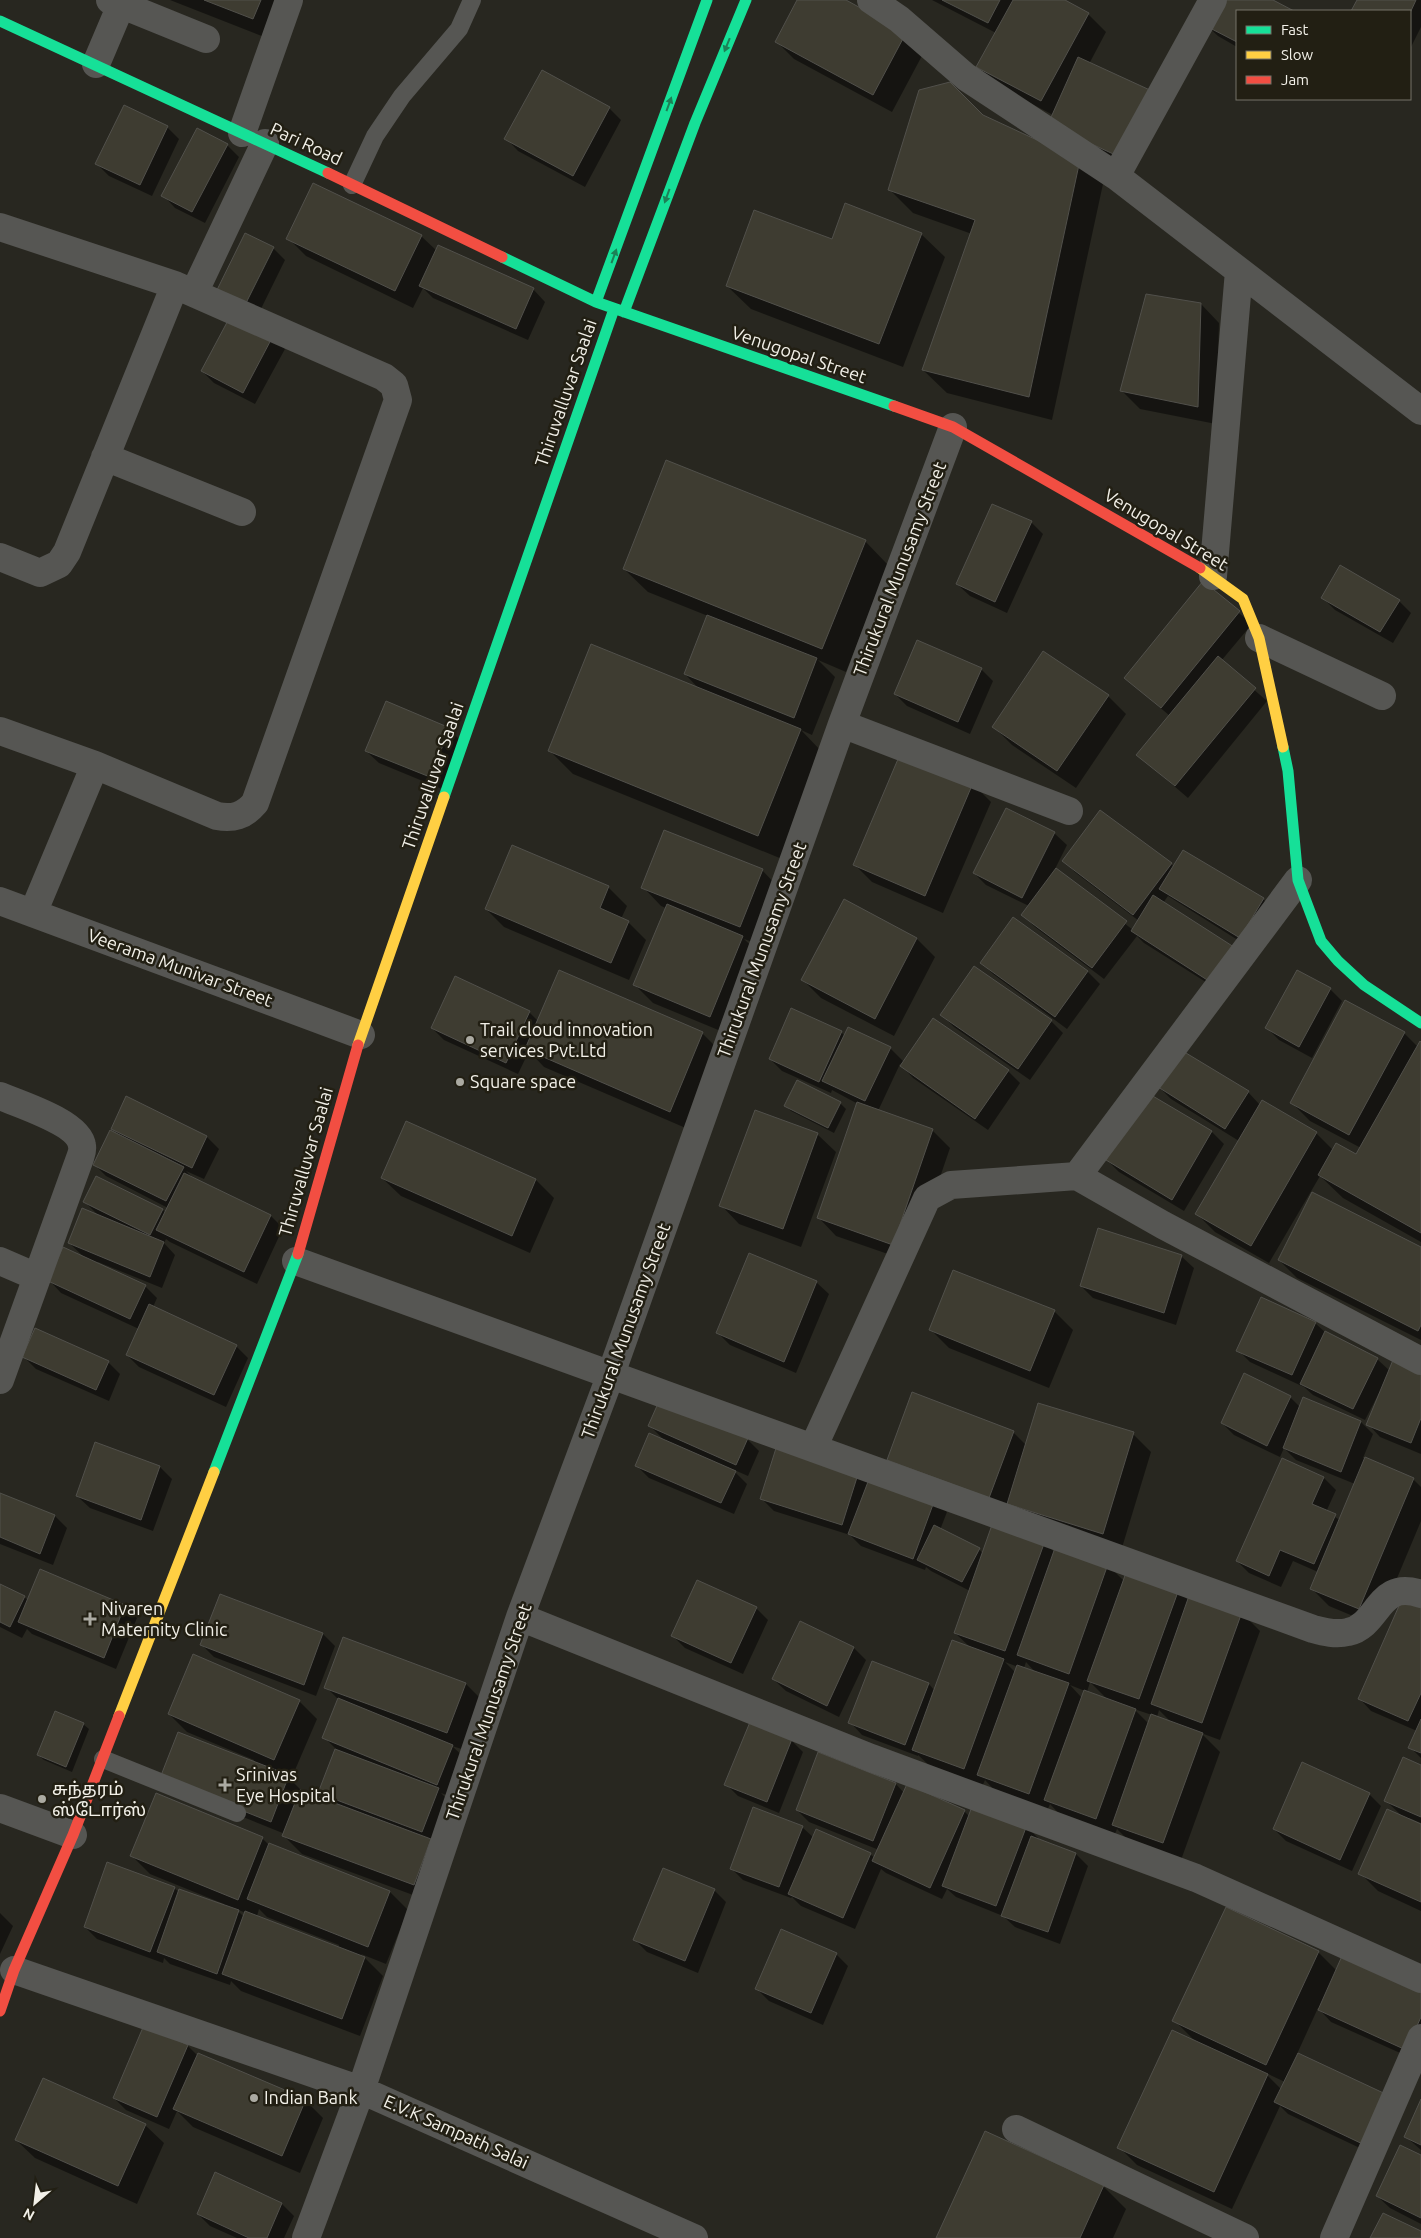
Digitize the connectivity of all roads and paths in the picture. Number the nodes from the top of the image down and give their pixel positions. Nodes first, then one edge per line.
1 (290, 0) edge
2 (472, 0) edge
3 (707, 0) edge
4 (746, 0) edge
5 (871, 0) edge
6 (1212, 0) edge
7 (115, 2) edge
8 (0, 21) edge
9 (206, 39) dead end
10 (96, 64) junction
11 (253, 138) junction
12 (1116, 176) junction
13 (352, 185) junction
14 (0, 228) edge
15 (1239, 270) junction
16 (184, 289) junction
17 (596, 302) junction
18 (619, 311) junction
19 (1421, 411) edge
20 (953, 427) junction
21 (105, 457) junction
22 (242, 512) dead end
23 (0, 556) edge
24 (1213, 576) junction
25 (1258, 638) junction
26 (1382, 696) dead end
27 (842, 724) junction
28 (0, 731) edge
29 (95, 765) junction
30 (1068, 811) dead end
31 (1298, 880) junction
32 (0, 901) edge
33 (33, 913) junction
34 (1421, 1023) edge
35 (361, 1035) junction
36 (0, 1096) edge
37 (1077, 1176) junction
38 (0, 1261) edge
39 (296, 1261) junction
40 (37, 1276) junction
41 (1421, 1362) edge
42 (611, 1374) junction
43 (0, 1380) edge
44 (813, 1448) junction
45 (1421, 1594) edge
46 (520, 1617) junction
47 (103, 1759) junction
48 (0, 1808) edge
49 (237, 1813) dead end
50 (73, 1835) junction
51 (14, 1970) junction
52 (1421, 1979) edge
53 (0, 2012) edge
54 (1421, 2038) edge
55 (361, 2090) junction
56 (1016, 2128) dead end
57 (306, 2238) edge
58 (694, 2238) edge
59 (1245, 2238) edge
60 (1334, 2238) edge

1 - 11 street
2 - 13 lane
17 -> 3 main road, Thiruvalluvar Saalai
4 -> 18 main road, Thiruvalluvar Saalai
5 - 12 street
6 - 12 street
7 - 9 street
7 - 10 street
8 - 10 main road, Pari Road
10 - 11 main road, Pari Road
11 - 13 main road, Pari Road
11 - 16 street
12 - 15 street
13 - 17 main road, Pari Road
14 - 16 street
15 - 19 street
15 - 24 street
16 - 21 street
16 - 29 street
17 - 18 main road, Pari Road
18 - 20 main road, Venugopal Street
18 - 35 main road, Thiruvalluvar Saalai
20 - 24 main road, Venugopal Street
20 - 27 street, Thirukural Munusamy Street
21 - 22 street
21 - 23 street
24 - 25 main road, Venugopal Street
25 - 26 street
25 - 31 main road, Venugopal Street
27 - 30 street
27 - 42 street, Thirukural Munusamy Street
28 - 29 street
29 - 33 street
31 - 34 main road, Venugopal Street
31 - 37 street
32 - 33 street, Veerama Munivar Street
33 - 35 street, Veerama Munivar Street
35 - 39 main road, Thiruvalluvar Saalai
36 - 40 street
37 - 41 street
37 - 44 street
38 - 40 street
39 - 42 street
39 - 47 main road, Thiruvalluvar Saalai
40 - 43 street
42 - 44 street
42 - 46 street, Thirukural Munusamy Street
44 - 45 street
46 - 52 street
46 - 55 street, Thirukural Munusamy Street
47 - 49 lane
47 - 50 main road, Thiruvalluvar Saalai
48 - 50 street
50 - 51 main road, Thiruvalluvar Saalai
51 - 53 main road, Thiruvalluvar Saalai
51 - 55 street, E.V.K Sampath Salai
54 - 60 street
55 - 57 street, Thirukural Munusamy Street
55 - 58 street, E.V.K Sampath Salai
56 - 59 street

